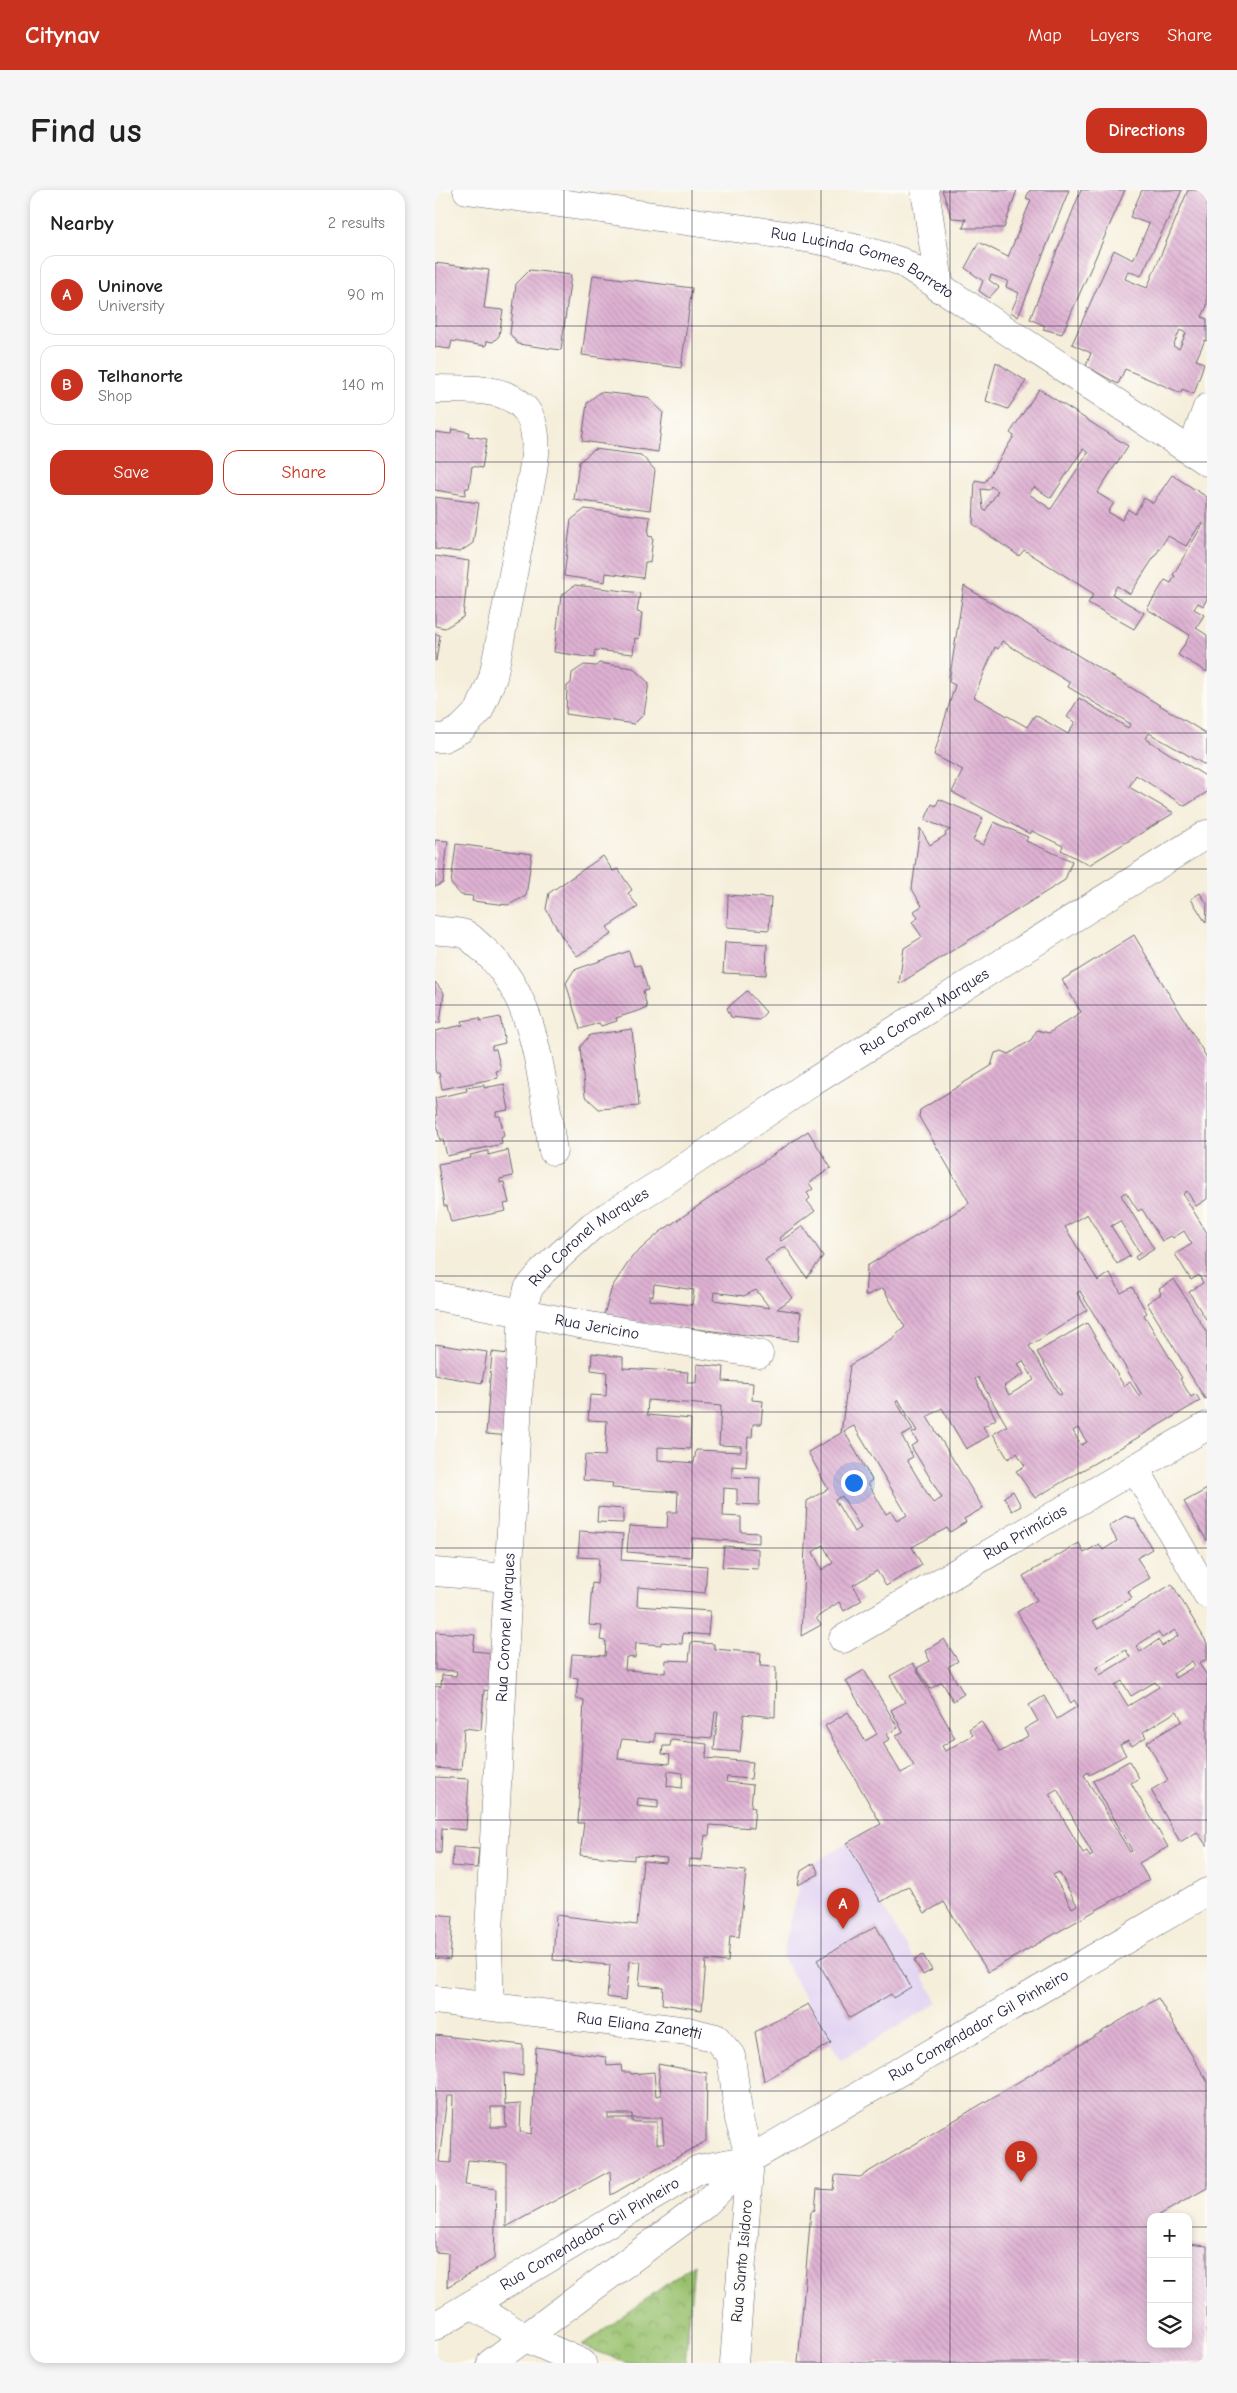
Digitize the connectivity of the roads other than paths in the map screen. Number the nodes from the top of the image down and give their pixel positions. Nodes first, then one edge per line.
1 (467, 190) edge
2 (925, 190) edge
3 (940, 289) junction
4 (435, 389) edge
5 (1207, 408) edge
6 (1199, 457) edge
7 (435, 738) edge
8 (1207, 834) edge
9 (435, 930) edge
10 (553, 1151) dead end
11 (435, 1296) edge
12 (523, 1311) junction
13 (759, 1354) dead end
14 (1207, 1426) edge
15 (1135, 1468) junction
16 (435, 1572) edge
17 (508, 1578) junction
18 (1207, 1594) edge
19 (843, 1639) dead end
20 (1207, 1892) edge
21 (435, 2000) edge
22 (490, 2006) junction
23 (750, 2159) junction
24 (472, 2305) junction
25 (435, 2326) edge
26 (524, 2337) junction
27 (491, 2363) edge
28 (582, 2363) edge
29 (734, 2363) edge

1 - 3 street, Rua Lucinda Gomes Barreto
2 - 3 street
3 - 6 street, Rua Lucinda Gomes Barreto
4 - 7 street
5 - 6 street
8 - 12 street, Rua Coronel Marques
9 - 10 street
11 - 12 street, Rua Jericino
12 - 13 street, Rua Jericino
12 - 17 street, Rua Coronel Marques
14 - 15 street, Rua Primícias
15 - 18 street
15 - 19 street, Rua Primícias
16 - 17 street
17 - 22 street, Rua Coronel Marques
20 - 23 street, Rua Comendador Gil Pinheiro
21 - 22 street, Rua Eliana Zanetti
22 - 23 street, Rua Eliana Zanetti
23 - 24 street, Rua Comendador Gil Pinheiro
23 - 26 street, Rua Comendador Gil Pinheiro
23 - 29 street, Rua Santo Isidoro
24 - 25 street, Rua Comendador Gil Pinheiro
24 - 26 street
26 - 27 street, Rua Comendador Gil Pinheiro
26 - 28 street

